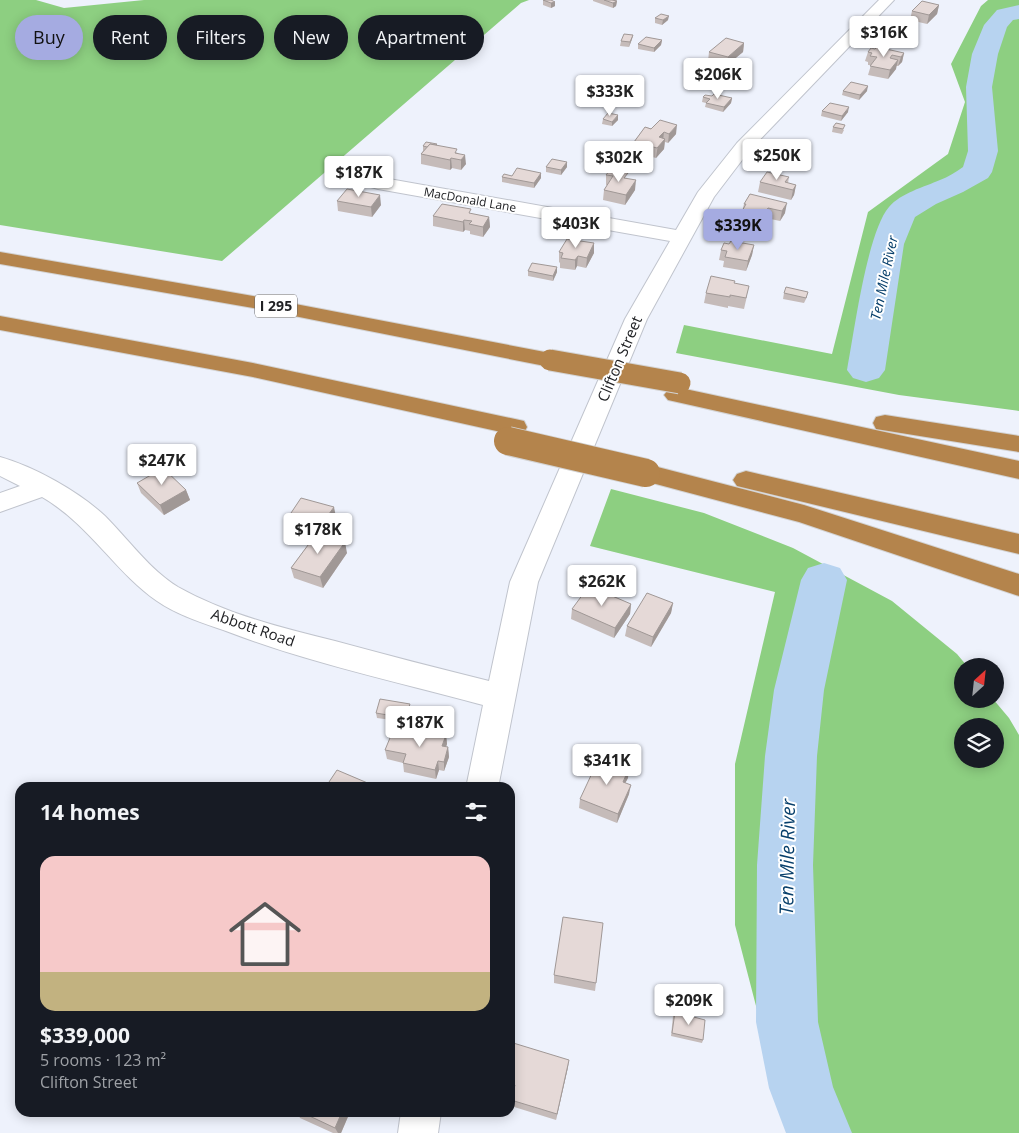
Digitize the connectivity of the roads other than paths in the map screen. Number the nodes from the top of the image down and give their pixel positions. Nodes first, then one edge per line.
1 (887, 0) edge
2 (378, 183) dead end
3 (681, 238) junction
4 (0, 258) edge
5 (0, 323) edge
6 (0, 332) edge
7 (678, 389) junction
8 (512, 434) junction
9 (1019, 444) edge
10 (0, 466) edge
11 (649, 466) junction
12 (1019, 470) edge
13 (44, 487) junction
14 (0, 503) edge
15 (1019, 544) edge
16 (1019, 585) edge
17 (500, 698) junction
18 (483, 782) edge
19 (420, 1117) edge
20 (418, 1133) edge

1 - 3 street, Clifton Street
2 - 3 street, MacDonald Lane
3 - 17 street, Clifton Street
4 - 7 highway, I 295, bridge
5 - 8 highway
6 - 8 highway
7 - 9 highway
7 - 12 highway
8 - 11 highway, bridge
10 - 13 street, Abbott Road
11 - 15 highway
11 - 16 highway
13 - 14 street
13 - 17 street, Abbott Road
17 - 18 street, Clifton Street
19 - 20 street

